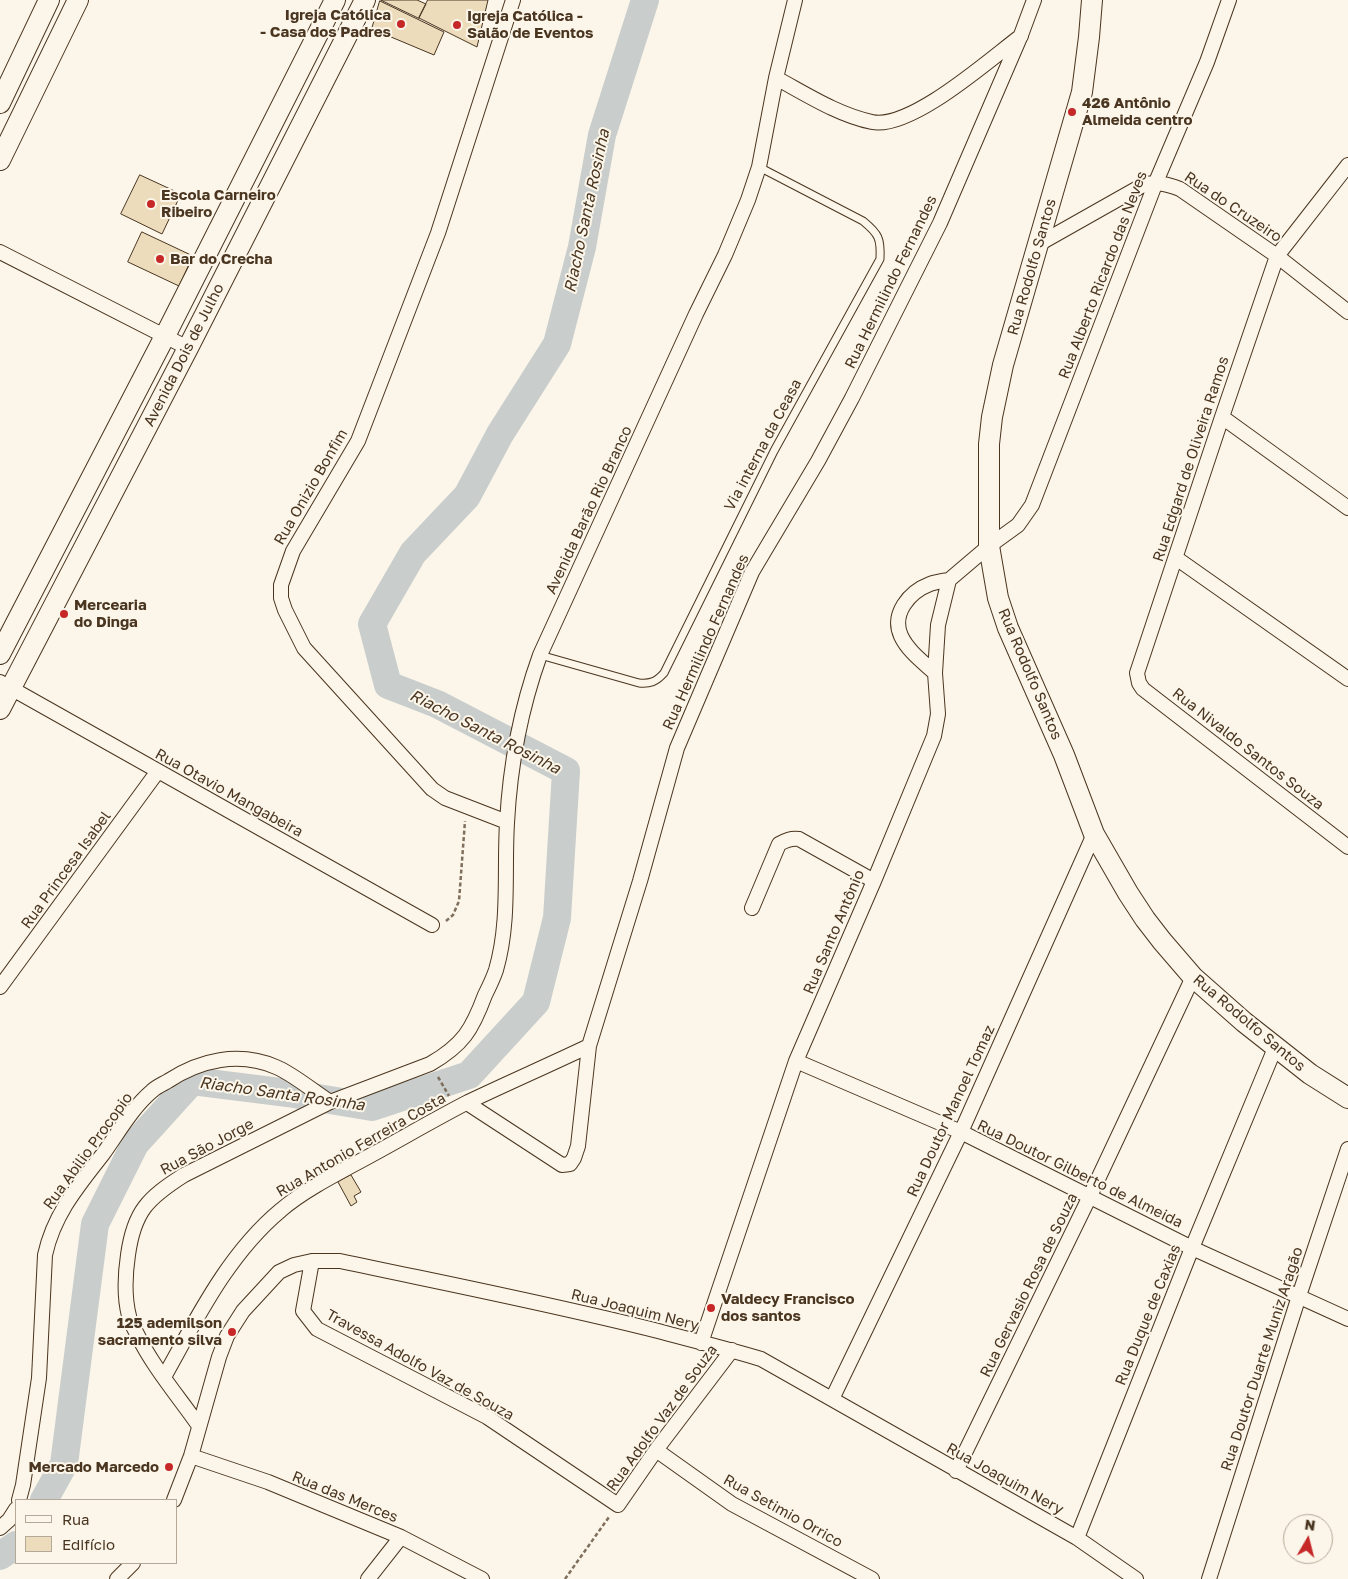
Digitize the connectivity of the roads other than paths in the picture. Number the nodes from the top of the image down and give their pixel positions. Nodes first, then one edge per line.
1 (49, 0) edge
2 (78, 0) edge
3 (336, 0) edge
4 (365, 0) edge
5 (513, 0) edge
6 (794, 0) edge
7 (1034, 0) edge
8 (1092, 0) edge
9 (1229, 0) edge
10 (1021, 35) junction
11 (16, 70) junction
12 (776, 78) junction
13 (39, 80) junction
14 (0, 103) edge
15 (0, 160) edge
16 (1348, 165) edge
17 (759, 167) junction
18 (1156, 182) junction
19 (1037, 245) junction
20 (0, 252) edge
21 (1277, 256) junction
22 (1348, 312) edge
23 (165, 336) junction
24 (188, 348) junction
25 (1222, 417) junction
26 (76, 508) junction
27 (1348, 508) edge
28 (99, 518) junction
29 (989, 546) junction
30 (1176, 558) junction
31 (949, 580) junction
32 (0, 654) edge
33 (540, 655) junction
34 (935, 673) junction
35 (1137, 673) joint
36 (1348, 679) edge
37 (5, 685) edge
38 (0, 709) edge
39 (158, 771) junction
40 (506, 822) junction
41 (1094, 834) junction
42 (1348, 847) edge
43 (874, 881) junction
44 (752, 908) dead end
45 (432, 925) road end
46 (1193, 977) junction
47 (0, 987) edge
48 (589, 1046) junction
49 (1275, 1048) junction
50 (796, 1060) junction
51 (1348, 1098) edge
52 (330, 1102) junction
53 (467, 1103) junction
54 (961, 1132) junction
55 (1348, 1149) edge
56 (1090, 1196) junction
57 (1192, 1248) junction
58 (312, 1261) junction
59 (1299, 1296) junction
60 (1348, 1319) edge
61 (701, 1342) junction
62 (732, 1350) junction
63 (164, 1377) junction
64 (832, 1398) junction
65 (199, 1426) junction
66 (656, 1450) junction
67 (191, 1456) junction
68 (956, 1471) junction
69 (19, 1499) edge
70 (174, 1499) edge
71 (618, 1505) joint
72 (15, 1511) edge
73 (0, 1528) edge
74 (401, 1537) junction
75 (1077, 1538) junction
76 (132, 1564) edge
77 (117, 1579) edge
78 (368, 1579) edge
79 (482, 1579) edge
80 (872, 1579) edge
81 (1136, 1579) edge
82 (1209, 1579) edge

1 - 11 street
2 - 13 street
3 - 23 street, Avenida Dois de Julho
4 - 24 street, Avenida Dois de Julho
5 - 40 street, Rua Onizio Bonfim
6 - 12 street, Avenida Barão Rio Branco
7 - 10 street, Rua Hermilindo Fernandes
8 - 19 street, Rua Rodolfo Santos
9 - 18 street, Rua Alberto Ricardo das Neves
10 - 12 street
10 - 48 street, Rua Hermilindo Fernandes
11 - 13 street
11 - 14 street
12 - 17 street, Avenida Barão Rio Branco
13 - 15 street
16 - 21 street, Rua Edgard de Oliveira Ramos
17 - 33 street, Avenida Barão Rio Branco
17 - 33 lane, Via interna da Ceasa
18 - 19 street
18 - 21 street, Rua do Cruzeiro
18 - 29 street, Rua Alberto Ricardo das Neves
19 - 29 street, Rua Rodolfo Santos
20 - 23 street
21 - 22 street, Rua do Cruzeiro
21 - 25 street, Rua Edgard de Oliveira Ramos
23 - 24 street
23 - 26 street, Avenida Dois de Julho
24 - 28 street, Avenida Dois de Julho
25 - 27 street
25 - 30 street, Rua Edgard de Oliveira Ramos
26 - 28 street
26 - 32 street, Avenida Dois de Julho
28 - 37 street, Avenida Dois de Julho
29 - 31 street
29 - 41 street, Rua Rodolfo Santos
30 - 35 street, Rua Edgard de Oliveira Ramos
30 - 36 street
31 - 34 street, Rua Santo Antônio
31 - 34 street
33 - 40 street, Avenida Barão Rio Branco
34 - 43 street, Rua Santo Antônio
35 - 42 street, Rua Nivaldo Santos Souza
37 - 38 street, Avenida Dois de Julho
37 - 39 street, Rua Otavio Mangabeira
39 - 45 street, Rua Otavio Mangabeira
39 - 47 street, Rua Princesa Isabel
40 - 52 street, Avenida Barão Rio Branco
41 - 46 street, Rua Rodolfo Santos
41 - 54 street, Rua Doutor Manoel Tomaz
43 - 44 street
43 - 50 street, Rua Santo Antônio
46 - 49 street, Rua Rodolfo Santos
46 - 56 street, Rua Gervasio Rosa de Souza
48 - 53 street, Rua Antonio Ferreira Costa
48 - 53 street, Rua Hermilindo Fernandes
49 - 51 street, Rua Rodolfo Santos
49 - 57 street, Rua Duque de Caxias
50 - 54 street, Rua Doutor Gilberto de Almeida
50 - 61 street, Rua Santo Antônio
52 - 63 street, Rua São Jorge
52 - 69 street, Rua Abilio Procopio
53 - 63 street, Rua Antonio Ferreira Costa
54 - 56 street, Rua Doutor Gilberto de Almeida
54 - 64 street, Rua Doutor Manoel Tomaz
55 - 59 street, Rua Doutor Duarte Muniz Aragão
56 - 57 street, Rua Doutor Gilberto de Almeida
56 - 68 street, Rua Gervasio Rosa de Souza
57 - 59 street, Rua Doutor Gilberto de Almeida
57 - 75 street, Rua Duque de Caxias
58 - 61 street, Rua Joaquim Nery
58 - 65 street, Rua Joaquim Nery
58 - 71 street, Travessa Adolfo Vaz de Souza
59 - 60 street, Rua Doutor Gilberto de Almeida
59 - 82 street, Rua Doutor Duarte Muniz Aragão
61 - 62 street, Rua Joaquim Nery
62 - 64 street, Rua Joaquim Nery
62 - 66 street, Rua Adolfo Vaz de Souza
63 - 65 street, Rua São Jorge
64 - 68 street, Rua Joaquim Nery
65 - 67 street, Rua Joaquim Nery
66 - 71 street, Rua Adolfo Vaz de Souza
66 - 80 street, Rua Setimio Orrico
67 - 70 street, Rua Joaquim Nery
67 - 74 street, Rua das Merces
68 - 75 street, Rua Joaquim Nery
72 - 73 street
74 - 78 street
74 - 79 street, Rua das Merces
75 - 81 street, Rua Joaquim Nery
76 - 77 street

